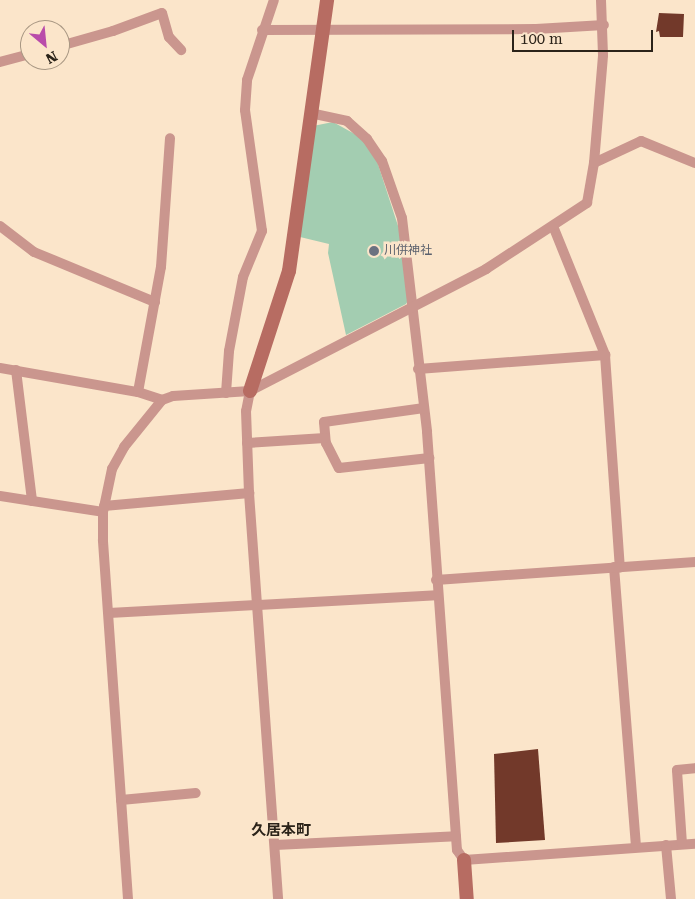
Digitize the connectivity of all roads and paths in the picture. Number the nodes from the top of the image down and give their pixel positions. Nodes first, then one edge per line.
1 (274, 0) edge
2 (327, 0) edge
3 (601, 0) edge
4 (604, 25) junction
5 (262, 30) junction
6 (322, 30) junction
7 (70, 43) edge
8 (181, 50) dead end
9 (20, 57) edge
10 (0, 62) edge
11 (310, 113) junction
12 (170, 138) dead end
13 (594, 163) junction
14 (695, 163) edge
15 (0, 226) edge
16 (553, 226) junction
17 (155, 302) junction
18 (414, 305) junction
19 (605, 355) junction
20 (0, 368) edge
21 (418, 369) junction
22 (16, 370) junction
23 (250, 391) junction
24 (138, 392) junction
25 (226, 393) junction
26 (162, 400) junction
27 (424, 408) junction
28 (325, 438) junction
29 (247, 443) junction
30 (429, 458) junction
31 (249, 493) junction
32 (0, 496) edge
33 (32, 501) junction
34 (103, 509) junction
35 (695, 562) edge
36 (617, 567) junction
37 (436, 580) junction
38 (437, 594) junction
39 (257, 602) junction
40 (109, 613) junction
41 (695, 768) edge
42 (196, 793) dead end
43 (121, 800) junction
44 (456, 836) junction
45 (682, 844) junction
46 (695, 844) edge
47 (275, 845) junction
48 (666, 845) junction
49 (636, 847) junction
50 (464, 860) junction
51 (128, 899) edge
52 (278, 899) edge
53 (467, 899) edge
54 (671, 899) edge

1 - 5 street
2 - 6 street
3 - 4 street
4 - 6 street
4 - 13 street
5 - 6 street
5 - 25 street
6 - 11 street
7 - 8 street
9 - 10 street
11 - 18 street
11 - 23 street
12 - 17 street
13 - 14 street
13 - 16 street
15 - 17 street
16 - 18 street
16 - 19 street
17 - 24 street
18 - 21 street
18 - 23 street
19 - 21 street
19 - 36 street
20 - 22 street
21 - 27 street
22 - 24 street
22 - 33 street
23 - 25 street
23 - 29 street
24 - 26 street
25 - 26 street
26 - 34 street
27 - 28 street
27 - 30 street
28 - 29 street
28 - 30 street
29 - 31 street
30 - 37 street
31 - 34 street
31 - 39 street
32 - 33 street
33 - 34 street
34 - 40 street
35 - 36 street
36 - 37 street
36 - 49 street
37 - 38 street
38 - 39 street
38 - 44 street
39 - 40 street
39 - 47 street
40 - 43 street
41 - 45 street
42 - 43 street
43 - 51 street
44 - 47 street
44 - 50 street
45 - 46 street
45 - 48 street
47 - 52 street
48 - 49 street
48 - 54 street
49 - 50 street
50 - 53 street

